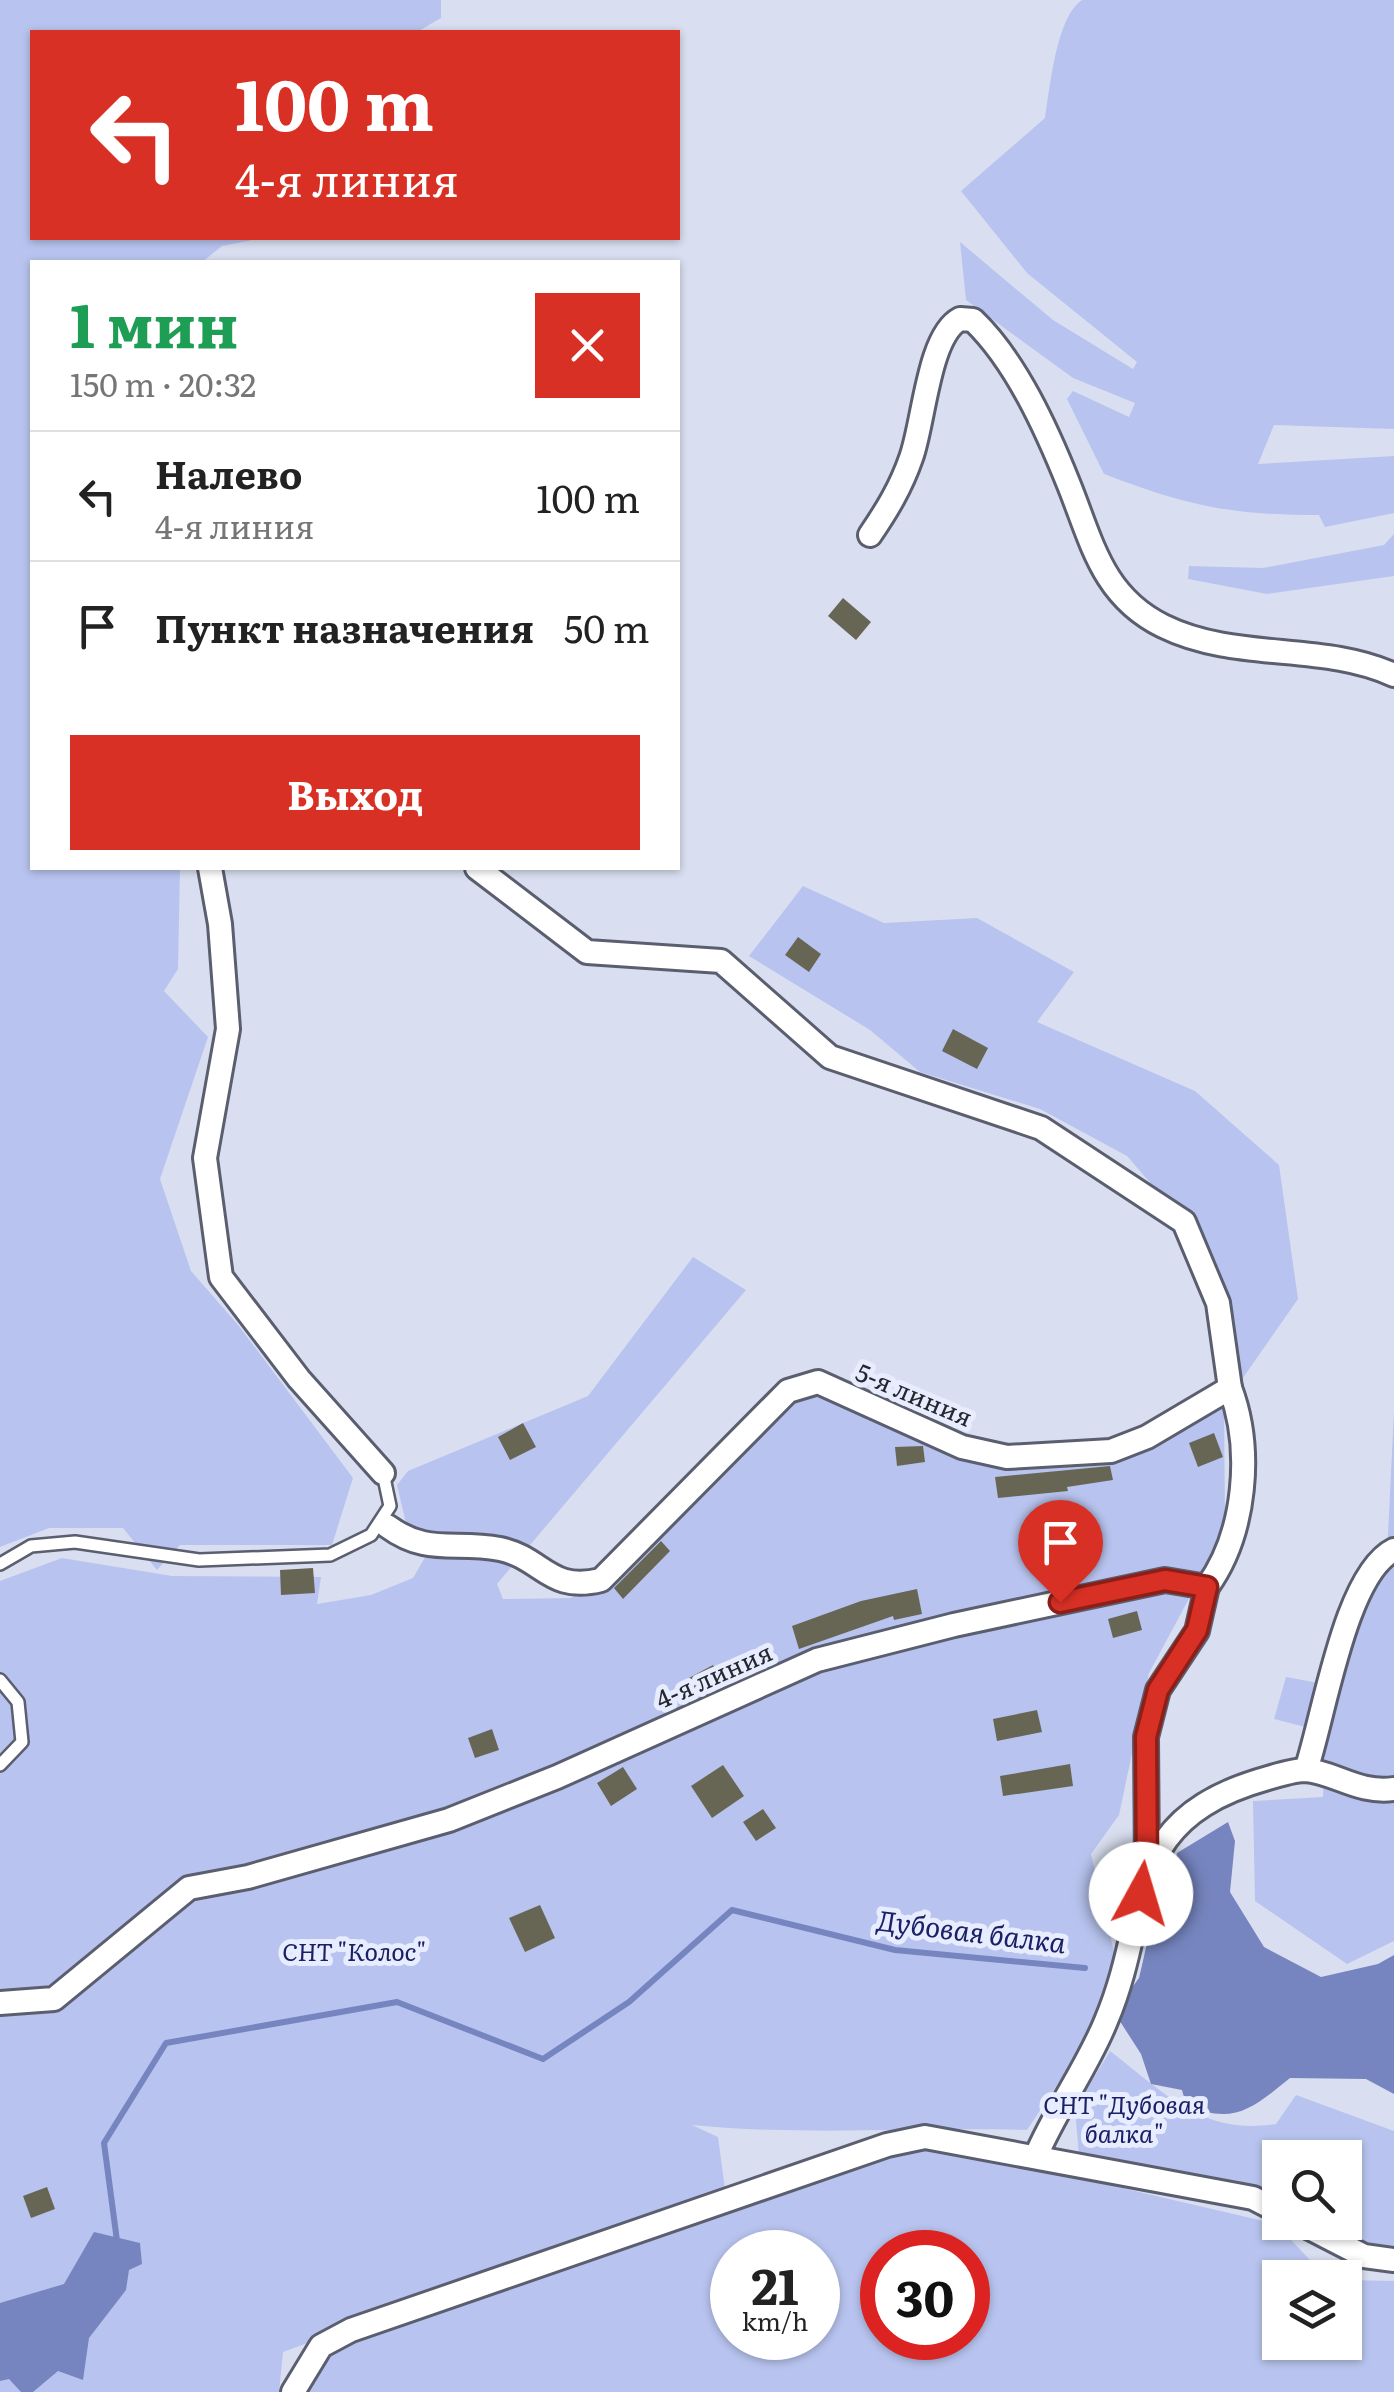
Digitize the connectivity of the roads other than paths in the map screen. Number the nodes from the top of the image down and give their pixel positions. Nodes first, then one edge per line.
1 (870, 535) dead end
2 (1394, 676) edge
3 (210, 870) edge
4 (480, 870) edge
5 (1230, 1388) junction
6 (384, 1474) joint
7 (387, 1526) dead end
8 (1394, 1550) edge
9 (0, 1564) edge
10 (1207, 1587) junction
11 (0, 1680) edge
12 (0, 1764) edge
13 (1306, 1770) junction
14 (1394, 1789) edge
15 (1147, 1872) junction
16 (0, 2003) edge
17 (1036, 2156) junction
18 (1262, 2203) edge
19 (1333, 2240) edge
20 (1394, 2260) edge
21 (293, 2392) edge

1 - 2 street
3 - 6 street
4 - 5 street
5 - 7 street, 5-я линия
5 - 10 street
6 - 9 lane
8 - 13 street
10 - 15 street
10 - 16 street, 4-я линия
11 - 12 lane
13 - 14 street
13 - 15 street
15 - 17 street
17 - 18 street
17 - 21 street
19 - 20 street

